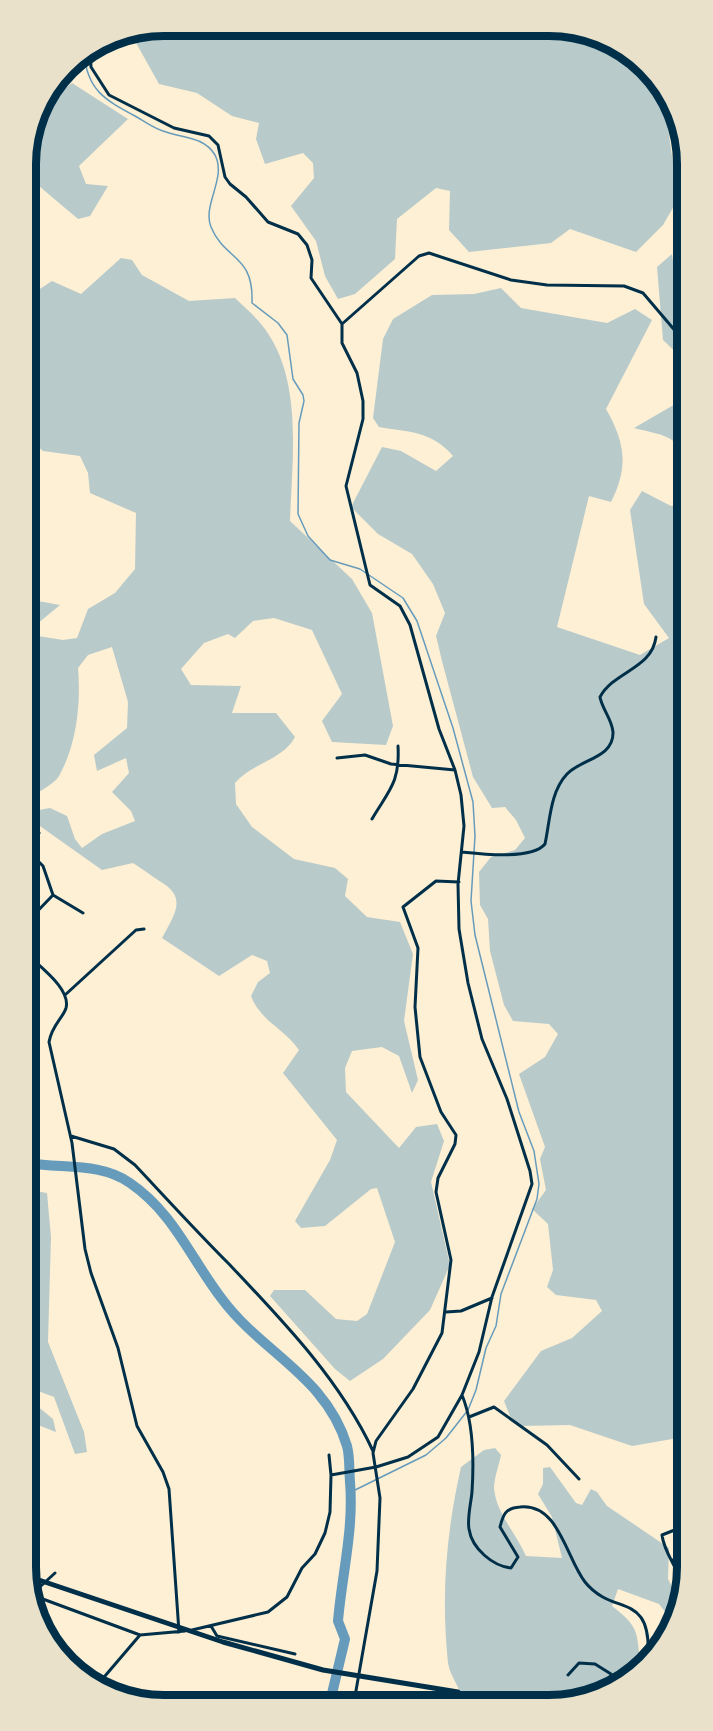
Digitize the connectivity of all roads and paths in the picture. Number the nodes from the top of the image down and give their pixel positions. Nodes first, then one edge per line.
1 (91, 60) edge
2 (342, 324) junction
3 (677, 332) edge
4 (656, 637) dead end
5 (399, 746) dead end
6 (337, 758) dead end
7 (399, 764) junction
8 (455, 770) junction
9 (372, 819) dead end
10 (39, 834) dead end
11 (36, 839) edge
12 (462, 852) junction
13 (36, 859) edge
14 (459, 882) junction
15 (53, 895) junction
16 (36, 913) edge
17 (83, 913) dead end
18 (144, 929) dead end
19 (36, 964) edge
20 (65, 995) junction
21 (71, 1136) junction
22 (492, 1298) junction
23 (446, 1312) junction
24 (462, 1395) junction
25 (469, 1416) junction
26 (374, 1453) junction
27 (329, 1455) dead end
28 (376, 1467) junction
29 (331, 1475) junction
30 (579, 1479) dead end
31 (677, 1529) edge
32 (677, 1559) edge
33 (673, 1560) junction
34 (677, 1571) edge
35 (55, 1573) dead end
36 (37, 1579) edge
37 (38, 1589) edge
38 (40, 1599) edge
39 (211, 1626) junction
40 (179, 1632) junction
41 (140, 1635) junction
42 (648, 1648) edge
43 (295, 1654) dead end
44 (568, 1675) dead end
45 (102, 1679) edge
46 (609, 1680) edge
47 (459, 1692) dead end
48 (355, 1695) edge

1 - 2 street
2 - 3 street
2 - 8 street
4 - 12 street
5 - 7 street
6 - 7 street
7 - 8 street
7 - 9 street
8 - 12 street
10 - 11 street
12 - 14 street
13 - 15 street
14 - 22 street
14 - 23 street
15 - 16 street
15 - 17 street
18 - 20 street
19 - 20 street
20 - 21 street
21 - 26 street
21 - 40 street
22 - 23 street
22 - 24 street
23 - 26 street
24 - 25 street
24 - 28 street
25 - 30 street
25 - 42 street
26 - 28 street
27 - 29 street
28 - 29 street
28 - 48 street
29 - 39 street
31 - 33 street
32 - 33 street
33 - 34 street
35 - 37 street
36 - 47 highway
38 - 41 street
39 - 40 street
39 - 43 street
40 - 41 street
41 - 45 street
44 - 46 street

